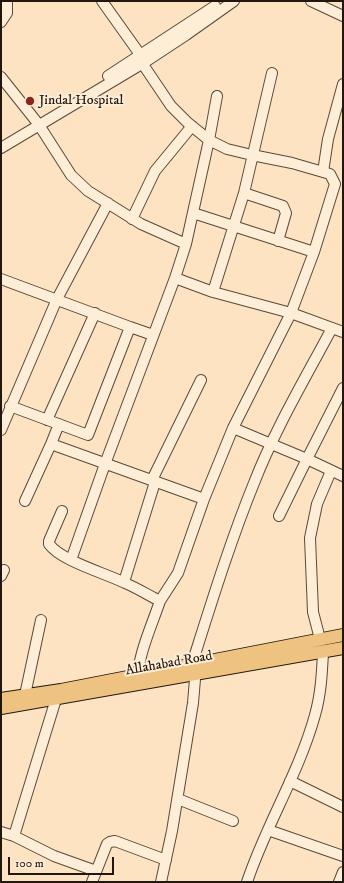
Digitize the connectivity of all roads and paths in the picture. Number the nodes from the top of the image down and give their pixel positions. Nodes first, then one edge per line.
1 (7, 1) edge
2 (102, 1) edge
3 (224, 1) edge
4 (234, 1) edge
5 (311, 1) edge
6 (343, 16) edge
7 (1, 22) edge
8 (143, 60) junction
9 (272, 73) dead end
10 (1, 77) edge
11 (343, 84) edge
12 (217, 96) dead end
13 (339, 114) edge
14 (38, 123) junction
15 (192, 126) junction
16 (209, 140) junction
17 (1, 144) edge
18 (1, 148) edge
19 (252, 155) junction
20 (323, 172) junction
21 (244, 193) junction
22 (108, 203) junction
23 (193, 212) junction
24 (132, 219) junction
25 (233, 226) junction
26 (278, 241) junction
27 (186, 244) junction
28 (314, 252) junction
29 (1, 278) edge
30 (175, 278) junction
31 (213, 292) junction
32 (57, 299) junction
33 (95, 313) junction
34 (291, 313) junction
35 (130, 327) junction
36 (332, 328) junction
37 (343, 332) edge
38 (153, 335) junction
39 (201, 380) dead end
40 (343, 388) edge
41 (10, 406) junction
42 (47, 420) junction
43 (59, 424) junction
44 (233, 428) junction
45 (1, 430) edge
46 (51, 444) junction
47 (271, 445) junction
48 (307, 459) junction
49 (105, 464) junction
50 (331, 471) junction
51 (343, 476) edge
52 (154, 481) junction
53 (204, 499) junction
54 (25, 501) dead end
55 (62, 511) dead end
56 (279, 516) dead end
57 (71, 560) junction
58 (124, 582) junction
59 (160, 601) junction
60 (41, 620) dead end
61 (343, 635) edge
62 (320, 639) junction
63 (343, 648) edge
64 (323, 652) junction
65 (195, 667) junction
66 (138, 680) junction
67 (25, 695) junction
68 (1, 699) edge
69 (56, 699) junction
70 (1, 708) edge
71 (290, 781) junction
72 (178, 799) junction
73 (343, 807) edge
74 (233, 821) dead end
75 (268, 830) junction
76 (1, 832) edge
77 (14, 836) junction
78 (343, 856) edge
79 (166, 860) junction
80 (96, 871) junction
81 (343, 872) edge
82 (92, 882) edge
83 (161, 882) edge
84 (247, 882) edge
85 (339, 882) edge

1 - 7 street
2 - 8 street
3 - 8 street
4 - 8 street
5 - 6 street
8 - 14 street
8 - 15 street
9 - 19 street
10 - 14 street
11 - 13 street
12 - 16 street
13 - 20 street
14 - 17 street
14 - 18 street
14 - 22 street
15 - 16 street
15 - 24 street
16 - 19 street
16 - 23 street
19 - 20 street
19 - 21 street
20 - 28 street
21 - 25 street
21 - 26 street
22 - 24 street
22 - 32 street
23 - 25 street
23 - 27 street
24 - 27 street
25 - 26 street
25 - 31 street
26 - 28 street
27 - 30 street
28 - 34 street
29 - 32 street
30 - 31 street
30 - 38 street
31 - 34 street
32 - 33 street
32 - 41 street
33 - 35 street
33 - 42 street
34 - 36 street
34 - 44 street
35 - 38 street
35 - 43 street
36 - 37 street
36 - 47 street
38 - 49 street
39 - 52 street
40 - 48 street
41 - 42 street
41 - 45 street
42 - 43 street
43 - 46 street
44 - 47 street
44 - 53 street
46 - 49 street
46 - 54 street
47 - 48 street
47 - 65 street
48 - 50 street
48 - 56 street
49 - 52 street
49 - 57 street
50 - 51 street
50 - 62 street
52 - 53 street
52 - 58 street
53 - 59 street
55 - 57 street
57 - 58 street
58 - 59 street
59 - 66 street
60 - 67 street
61 - 62 main road
62 - 65 main road
63 - 64 main road, Allahabad Road
64 - 65 main road, Allahabad Road
64 - 71 street
65 - 66 main road, Allahabad Road
65 - 72 street
66 - 67 main road
66 - 69 main road, Allahabad Road
67 - 68 main road
69 - 70 main road, Allahabad Road
69 - 77 street
71 - 73 street
71 - 75 street
72 - 74 street
72 - 79 street
75 - 78 street
75 - 84 street
76 - 77 street
77 - 80 street
79 - 80 street
79 - 83 street
80 - 82 street
81 - 85 street

